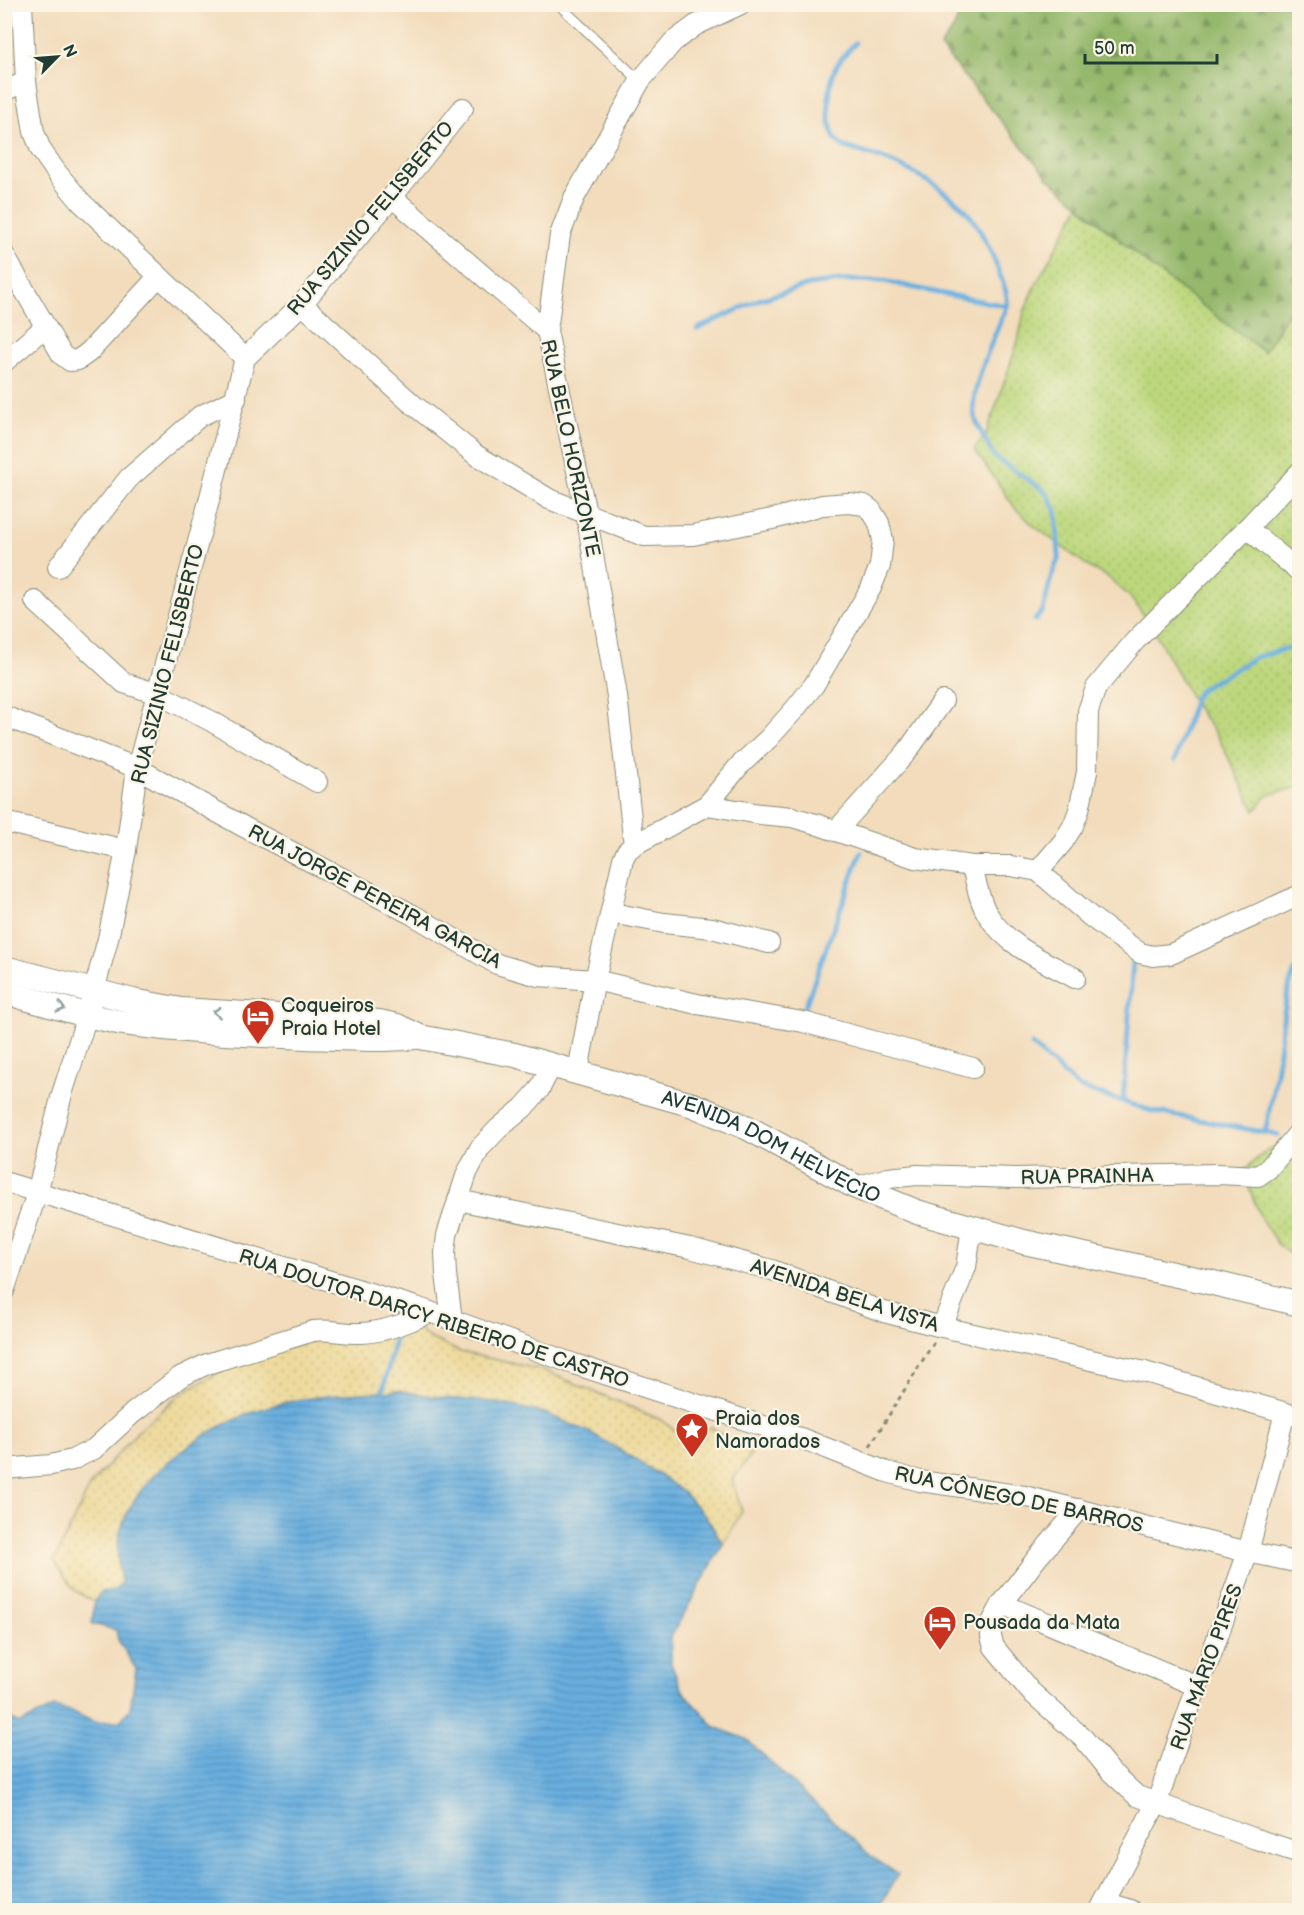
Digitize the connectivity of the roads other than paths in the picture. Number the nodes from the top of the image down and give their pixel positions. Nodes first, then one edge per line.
1 (22, 4) edge
2 (558, 4) edge
3 (741, 4) edge
4 (640, 81) junction
5 (26, 82) junction
6 (4, 91) edge
7 (463, 108) dead end
8 (392, 197) junction
9 (4, 255) edge
10 (159, 276) junction
11 (302, 304) junction
12 (45, 327) junction
13 (547, 331) junction
14 (245, 358) junction
15 (4, 362) edge
16 (236, 399) junction
17 (1299, 472) edge
18 (586, 513) junction
19 (1247, 528) junction
20 (58, 567) dead end
21 (1299, 572) edge
22 (35, 601) dead end
23 (158, 694) junction
24 (943, 701) dead end
25 (4, 716) edge
26 (137, 768) junction
27 (317, 782) dead end
28 (707, 805) junction
29 (4, 822) edge
30 (836, 831) junction
31 (634, 845) junction
32 (126, 850) junction
33 (972, 866) junction
34 (1038, 871) junction
35 (1299, 895) edge
36 (612, 914) junction
37 (769, 943) dead end
38 (4, 968) edge
39 (1076, 978) dead end
40 (595, 980) junction
41 (94, 991) junction
42 (4, 992) edge
43 (87, 1016) junction
44 (420, 1036) junction
45 (552, 1065) junction
46 (973, 1068) dead end
47 (578, 1071) junction
48 (1299, 1131) edge
49 (4, 1182) edge
50 (856, 1187) junction
51 (37, 1193) junction
52 (458, 1200) junction
53 (972, 1227) junction
54 (4, 1291) edge
55 (1299, 1304) edge
56 (430, 1312) junction
57 (452, 1320) junction
58 (942, 1327) junction
59 (1292, 1415) edge
60 (861, 1461) joint
61 (4, 1469) edge
62 (1079, 1509) junction
63 (1248, 1552) junction
64 (1299, 1563) edge
65 (1002, 1604) junction
66 (1197, 1686) junction
67 (1157, 1802) junction
68 (1299, 1853) edge
69 (1102, 1906) edge
70 (1130, 1911) edge

1 - 5 street
2 - 4 lane
3 - 4 street
4 - 13 street
5 - 6 street
5 - 10 street
7 - 8 street, RUA SIZINIO FELISBERTO
8 - 11 street, RUA SIZINIO FELISBERTO
8 - 13 street, RUA BELO HORIZONTE
9 - 12 street
10 - 12 street
10 - 14 street
11 - 14 street, RUA SIZINIO FELISBERTO
11 - 18 street
12 - 15 street
13 - 18 street, RUA BELO HORIZONTE
14 - 16 street, RUA SIZINIO FELISBERTO
16 - 20 street
16 - 23 street, RUA SIZINIO FELISBERTO
17 - 19 street
18 - 28 street
18 - 31 street, RUA BELO HORIZONTE
19 - 21 street
19 - 34 street
22 - 23 street
23 - 26 street, RUA SIZINIO FELISBERTO
23 - 27 street
24 - 30 street
25 - 26 street, RUA JORGE PEREIRA GARCIA
26 - 32 street, RUA SIZINIO FELISBERTO
26 - 40 street, RUA JORGE PEREIRA GARCIA
28 - 30 street
28 - 31 street
29 - 32 street
30 - 33 street
31 - 36 street
32 - 41 street, RUA SIZINIO FELISBERTO
33 - 34 street
33 - 39 street
34 - 35 street
36 - 37 street
36 - 40 street
38 - 41 street
40 - 46 street, RUA JORGE PEREIRA GARCIA
40 - 47 street
41 - 43 street, RUA SIZINIO FELISBERTO
44 -> 41 street
42 -> 43 street
43 - 44 street
43 - 51 street, RUA SIZINIO FELISBERTO
44 - 45 street, AVENIDA DOM HELVECIO
45 - 47 street, AVENIDA DOM HELVECIO
45 - 52 street
47 - 50 street, AVENIDA DOM HELVECIO
48 - 50 street, RUA PRAINHA
49 - 51 street, RUA DOUTOR DARCY RIBEIRO DE CASTRO
50 - 53 street, AVENIDA DOM HELVECIO
51 - 54 street, RUA SIZINIO FELISBERTO
51 - 56 street, RUA DOUTOR DARCY RIBEIRO DE CASTRO
52 - 57 street
52 - 58 street, AVENIDA BELA VISTA
53 - 55 street, AVENIDA DOM HELVECIO
53 - 58 street
56 - 57 street, RUA DOUTOR DARCY RIBEIRO DE CASTRO
56 - 61 street
57 - 60 street, RUA DOUTOR DARCY RIBEIRO DE CASTRO
58 - 59 street, AVENIDA BELA VISTA
59 - 63 street, RUA MÁRIO PIRES
60 - 62 street, RUA CÔNEGO DE BARROS
62 - 63 street, RUA CÔNEGO DE BARROS
62 - 65 street
63 - 64 street, RUA CÔNEGO DE BARROS
63 - 66 street, RUA MÁRIO PIRES
65 - 66 street
65 - 67 street
66 - 67 street, RUA MÁRIO PIRES
67 - 68 street
67 - 69 street, RUA MÁRIO PIRES
69 - 70 street

